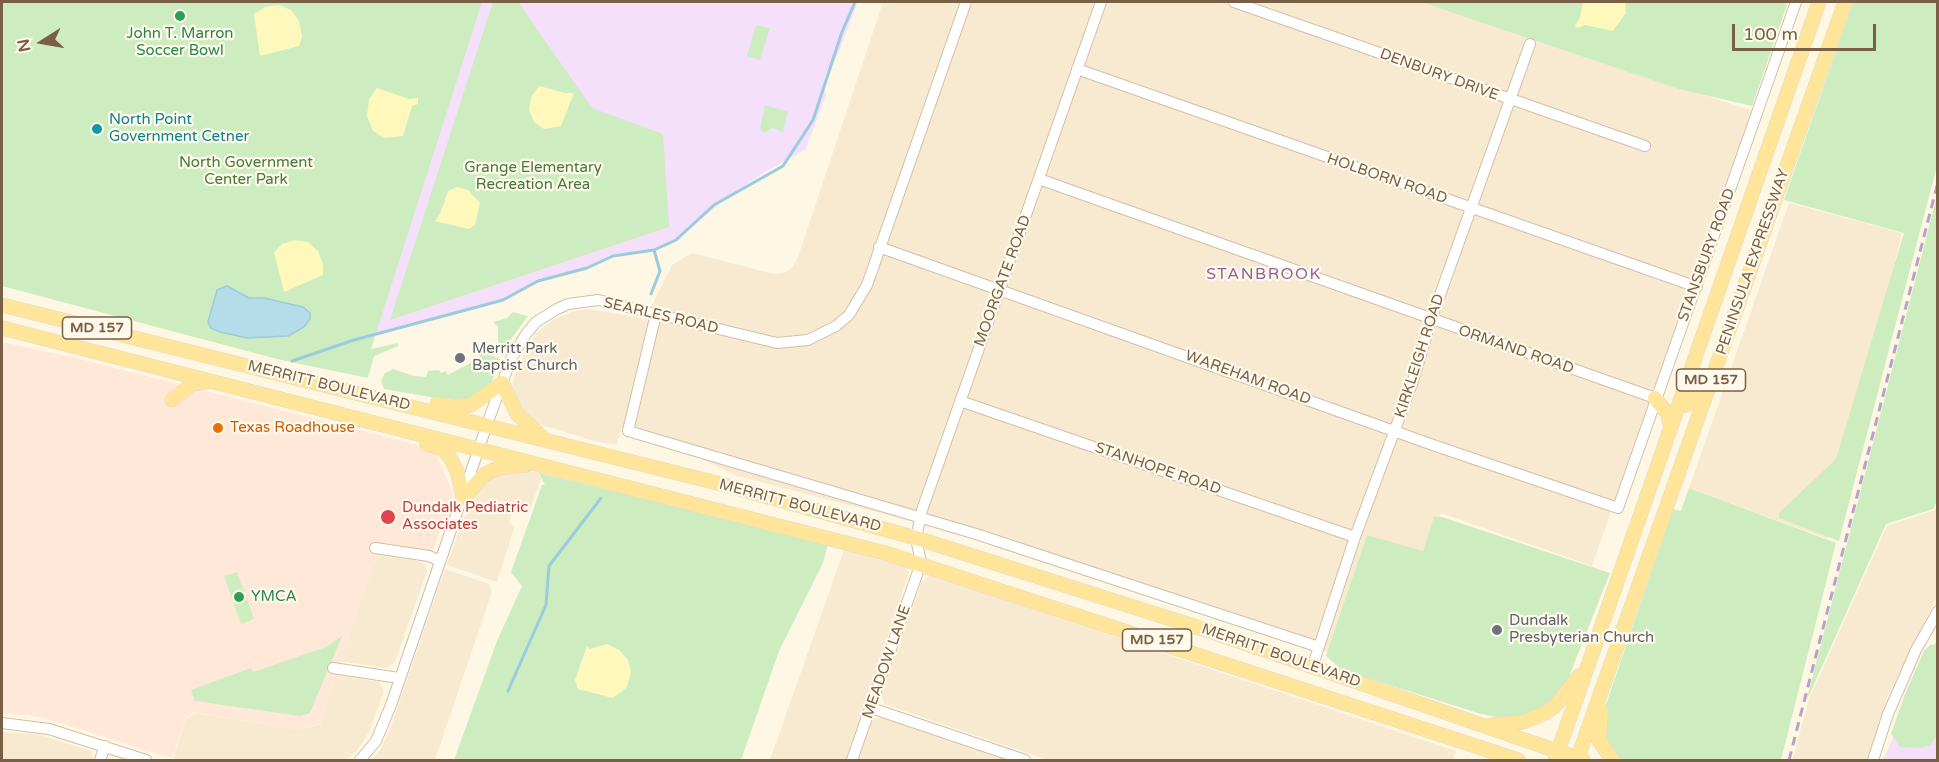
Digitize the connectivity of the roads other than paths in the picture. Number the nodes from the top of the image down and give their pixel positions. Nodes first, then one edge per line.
1 (966, 2) edge
2 (1101, 2) edge
3 (1234, 2) edge
4 (1796, 2) edge
5 (1819, 2) edge
6 (1845, 2) edge
7 (1530, 44) dead end
8 (1077, 69) junction
9 (1510, 100) junction
10 (1645, 146) dead end
11 (1039, 179) junction
12 (1471, 209) junction
13 (879, 247) junction
14 (1697, 287) junction
15 (1000, 290) junction
16 (2, 304) edge
17 (656, 314) junction
18 (1431, 320) junction
19 (2, 328) edge
20 (1711, 379) junction
21 (207, 381) junction
22 (502, 383) junction
23 (1655, 398) junction
24 (171, 400) dead end
25 (960, 401) junction
26 (394, 403) junction
27 (326, 408) junction
28 (487, 424) junction
29 (1670, 425) junction
30 (1395, 431) junction
31 (546, 440) junction
32 (479, 449) junction
33 (539, 463) junction
34 (463, 498) junction
35 (1618, 508) joint
36 (920, 517) junction
37 (1355, 537) junction
38 (916, 538) junction
39 (375, 548) dead end
40 (440, 561) junction
41 (921, 563) junction
42 (1618, 576) junction
43 (1938, 611) edge
44 (1319, 647) junction
45 (1588, 665) junction
46 (333, 668) dead end
47 (1312, 668) junction
48 (399, 678) junction
49 (1605, 680) junction
50 (871, 708) junction
51 (2, 723) edge
52 (1481, 725) junction
53 (1469, 744) junction
54 (105, 746) junction
55 (1556, 755) edge
56 (100, 760) edge
57 (146, 760) edge
58 (360, 760) edge
59 (852, 760) edge
60 (1025, 760) edge
61 (1495, 760) edge
62 (1518, 760) edge
63 (1579, 760) edge
64 (1612, 760) edge
65 (1873, 760) edge

1 - 13 street, SEARLES ROAD
2 - 8 street, MOORGATE ROAD
3 - 9 street, DENBURY DRIVE
4 - 14 street, STANSBURY ROAD
5 - 29 main road, PENINSULA EXPRESSWAY / MD 157
6 - 20 main road, PENINSULA EXPRESSWAY / MD 157
7 - 9 street, KIRKLEIGH ROAD
8 - 11 street, MOORGATE ROAD
8 - 12 street, HOLBORN ROAD
9 - 10 street, DENBURY DRIVE
9 - 12 street, KIRKLEIGH ROAD
11 - 15 street, MOORGATE ROAD
11 - 18 street, ORMAND ROAD
12 - 14 street, HOLBORN ROAD
12 - 18 street, KIRKLEIGH ROAD
13 - 15 street, WAREHAM ROAD
13 - 17 street, SEARLES ROAD
14 - 23 street, STANSBURY ROAD
15 - 25 street, MOORGATE ROAD
15 - 30 street, WAREHAM ROAD
16 - 26 main road, MERRITT BOULEVARD / MD 157
17 - 22 street, SEARLES ROAD
17 - 36 street, MERRITT BOULEVARD
18 - 23 street, ORMAND ROAD
18 - 30 street, KIRKLEIGH ROAD
19 - 21 main road, MERRITT BOULEVARD / MD 157
20 - 42 main road
20 - 49 main road, PENINSULA EXPRESSWAY / MD 157
21 - 24 main road
21 - 27 main road, MERRITT BOULEVARD / MD 157
22 - 26 main road
22 - 28 street, SEARLES ROAD
22 - 31 main road
23 - 29 main road
23 - 35 street, STANSBURY ROAD
25 - 36 street, MOORGATE ROAD
25 - 37 street, STANHOPE ROAD
26 - 28 main road, MERRITT BOULEVARD / MD 157
27 - 32 main road, MERRITT BOULEVARD / MD 157
27 - 34 main road
28 - 31 main road, MERRITT BOULEVARD / MD 157
28 - 32 street, SEARLES ROAD
29 - 42 main road, PENINSULA EXPRESSWAY / MD 157
30 - 35 street, WAREHAM ROAD
30 - 37 street, KIRKLEIGH ROAD
31 - 38 main road, MERRITT BOULEVARD / MD 157
32 - 33 main road, MERRITT BOULEVARD / MD 157
32 - 34 street, SEARLES ROAD
33 - 34 main road
33 - 41 main road, MERRITT BOULEVARD / MD 157
34 - 40 street, SEARLES ROAD
36 - 38 street, MOORGATE ROAD
36 - 44 street, MERRITT BOULEVARD
37 - 44 street, KIRKLEIGH ROAD
38 - 41 street, MOORGATE ROAD
38 - 47 main road, MERRITT BOULEVARD / MD 157
39 - 40 street
40 - 48 street, SEARLES ROAD
41 - 50 street, MEADOW LANE
41 - 53 main road, MERRITT BOULEVARD / MD 157
42 - 45 main road, PENINSULA EXPRESSWAY / MD 157
43 - 65 street
44 - 47 street, KIRKLEIGH ROAD
45 - 52 main road, MD 157
45 - 55 main road, PENINSULA EXPRESSWAY
46 - 48 street
47 - 52 main road, MERRITT BOULEVARD / MD 157
48 - 58 street, SEARLES ROAD
49 - 63 main road, PENINSULA EXPRESSWAY / MD 157
49 - 64 main road
50 - 59 street, MEADOW LANE
50 - 60 street
51 - 54 street
52 - 55 main road, MERRITT BOULEVARD
53 - 61 main road
53 - 62 main road, MERRITT BOULEVARD / MD 157
54 - 56 street
54 - 57 street
55 - 63 main road, MERRITT BOULEVARD

